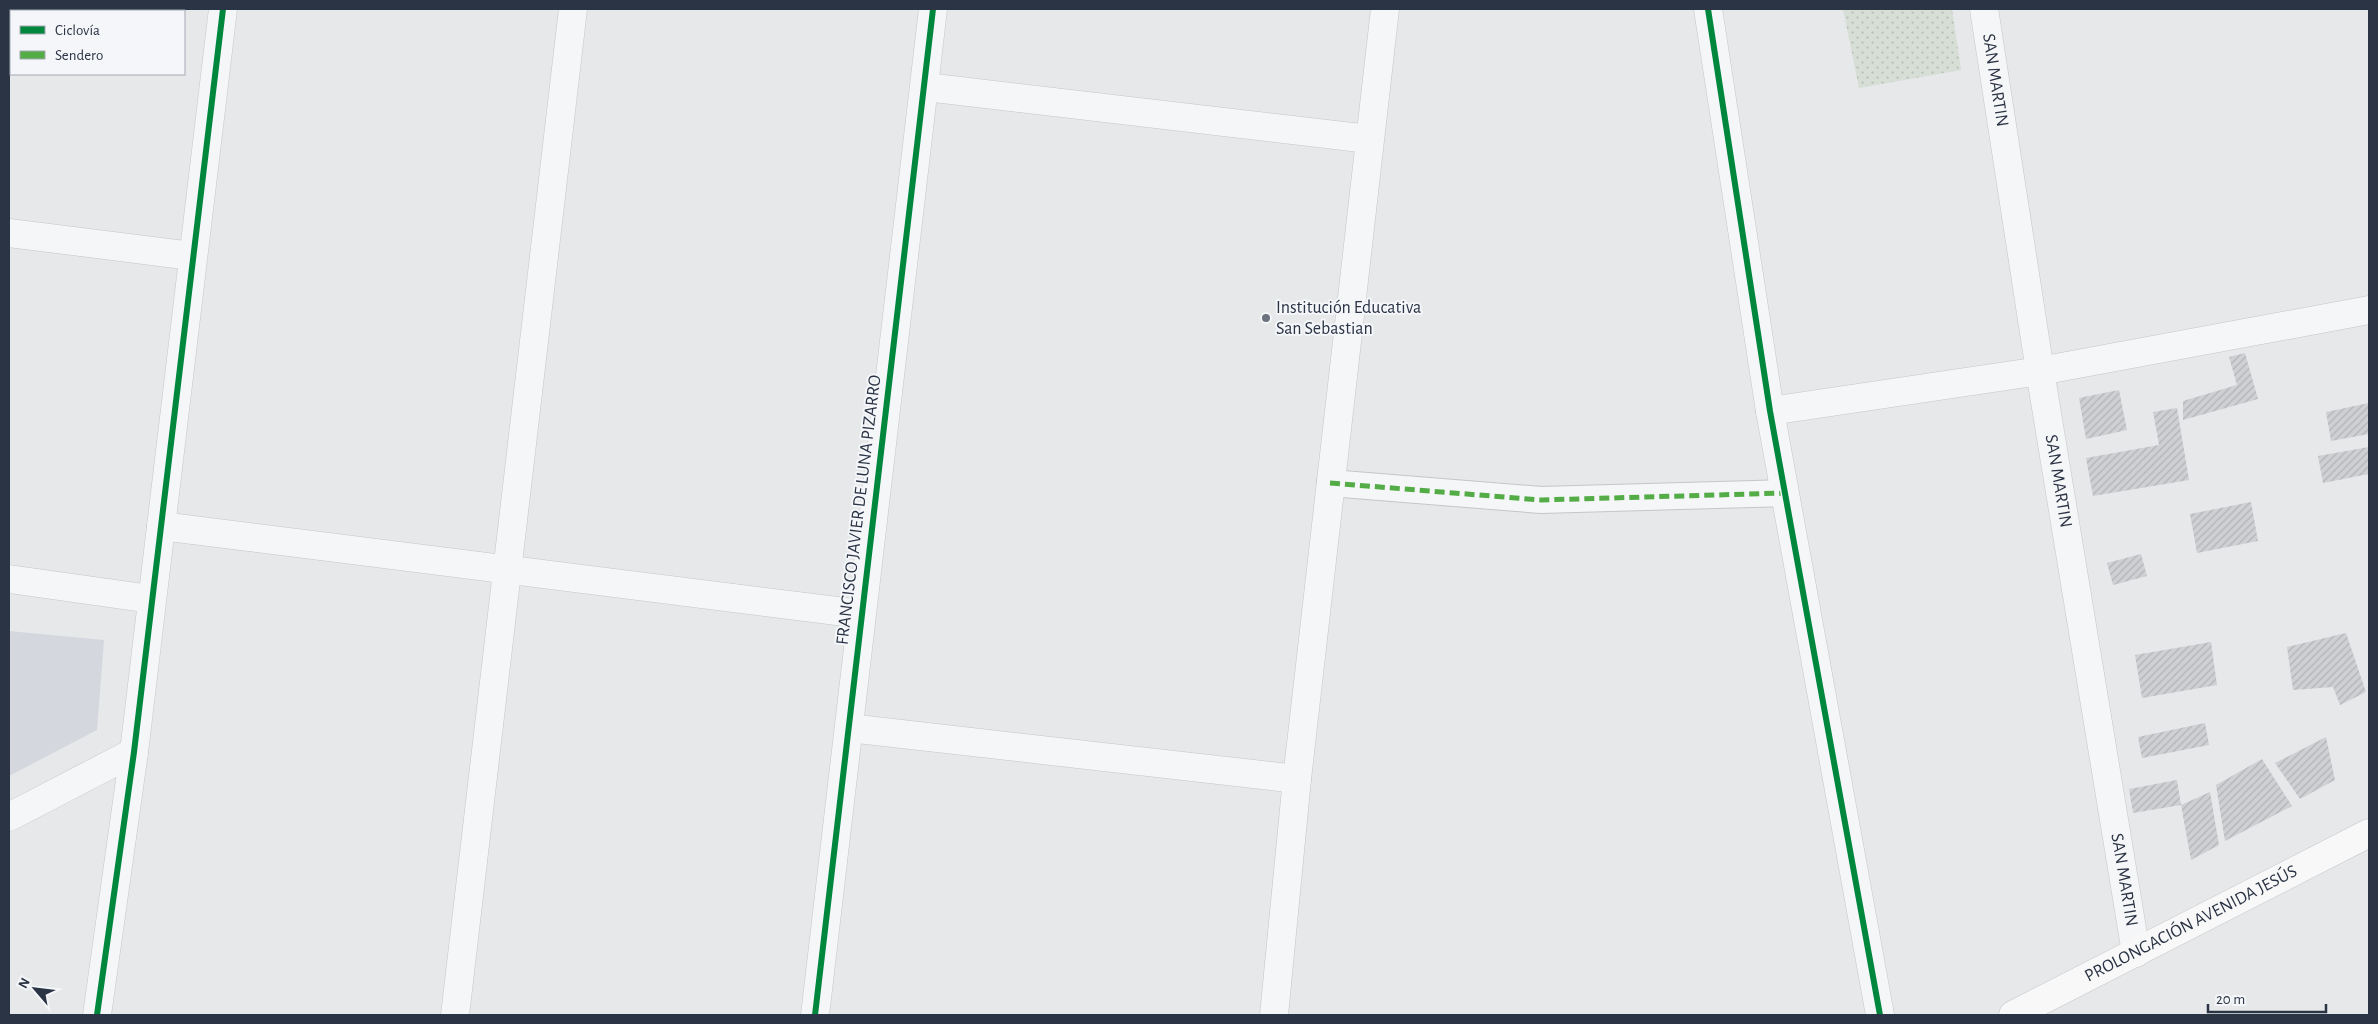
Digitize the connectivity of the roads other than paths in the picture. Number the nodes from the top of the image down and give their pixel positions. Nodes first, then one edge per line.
1 (223, 9) edge
2 (573, 9) edge
3 (933, 9) edge
4 (1385, 9) edge
5 (1708, 9) edge
6 (1984, 9) edge
7 (926, 87) junction
8 (1369, 139) junction
9 (9, 233) edge
10 (192, 256) junction
11 (2369, 310) edge
12 (2040, 371) junction
13 (1770, 411) junction
14 (1330, 483) junction
15 (1785, 493) junction
16 (161, 526) junction
17 (508, 571) junction
18 (9, 579) edge
19 (151, 599) junction
20 (862, 614) junction
21 (849, 728) junction
22 (134, 752) junction
23 (1297, 779) junction
24 (9, 817) edge
25 (2369, 833) edge
26 (2136, 953) junction
27 (97, 1015) edge
28 (455, 1015) edge
29 (815, 1015) edge
30 (1274, 1015) edge
31 (1880, 1015) edge
32 (2013, 1015) edge

1 - 10 street
2 - 17 street
3 - 7 street, FRANCISCO JAVIER DE LUNA PIZARRO
4 - 8 street
5 - 13 street
6 - 12 street, SAN MARTIN
7 - 8 street
7 - 20 street, FRANCISCO JAVIER DE LUNA PIZARRO
8 - 14 street
9 - 10 street
10 - 16 street
11 - 12 street
12 - 13 street
12 - 26 street, SAN MARTIN
13 - 15 street
14 - 15 street
14 - 23 street
15 - 31 street
16 - 17 street
16 - 19 street
17 - 20 street
17 - 28 street
18 - 19 street
19 - 22 street
20 - 21 street, FRANCISCO JAVIER DE LUNA PIZARRO
21 - 23 street
21 - 29 street, FRANCISCO JAVIER DE LUNA PIZARRO
22 - 24 street
22 - 27 street
23 - 30 street
25 - 26 main road, PROLONGACIÓN AVENIDA JESÚS
26 - 32 main road, PROLONGACIÓN AVENIDA JESÚS

